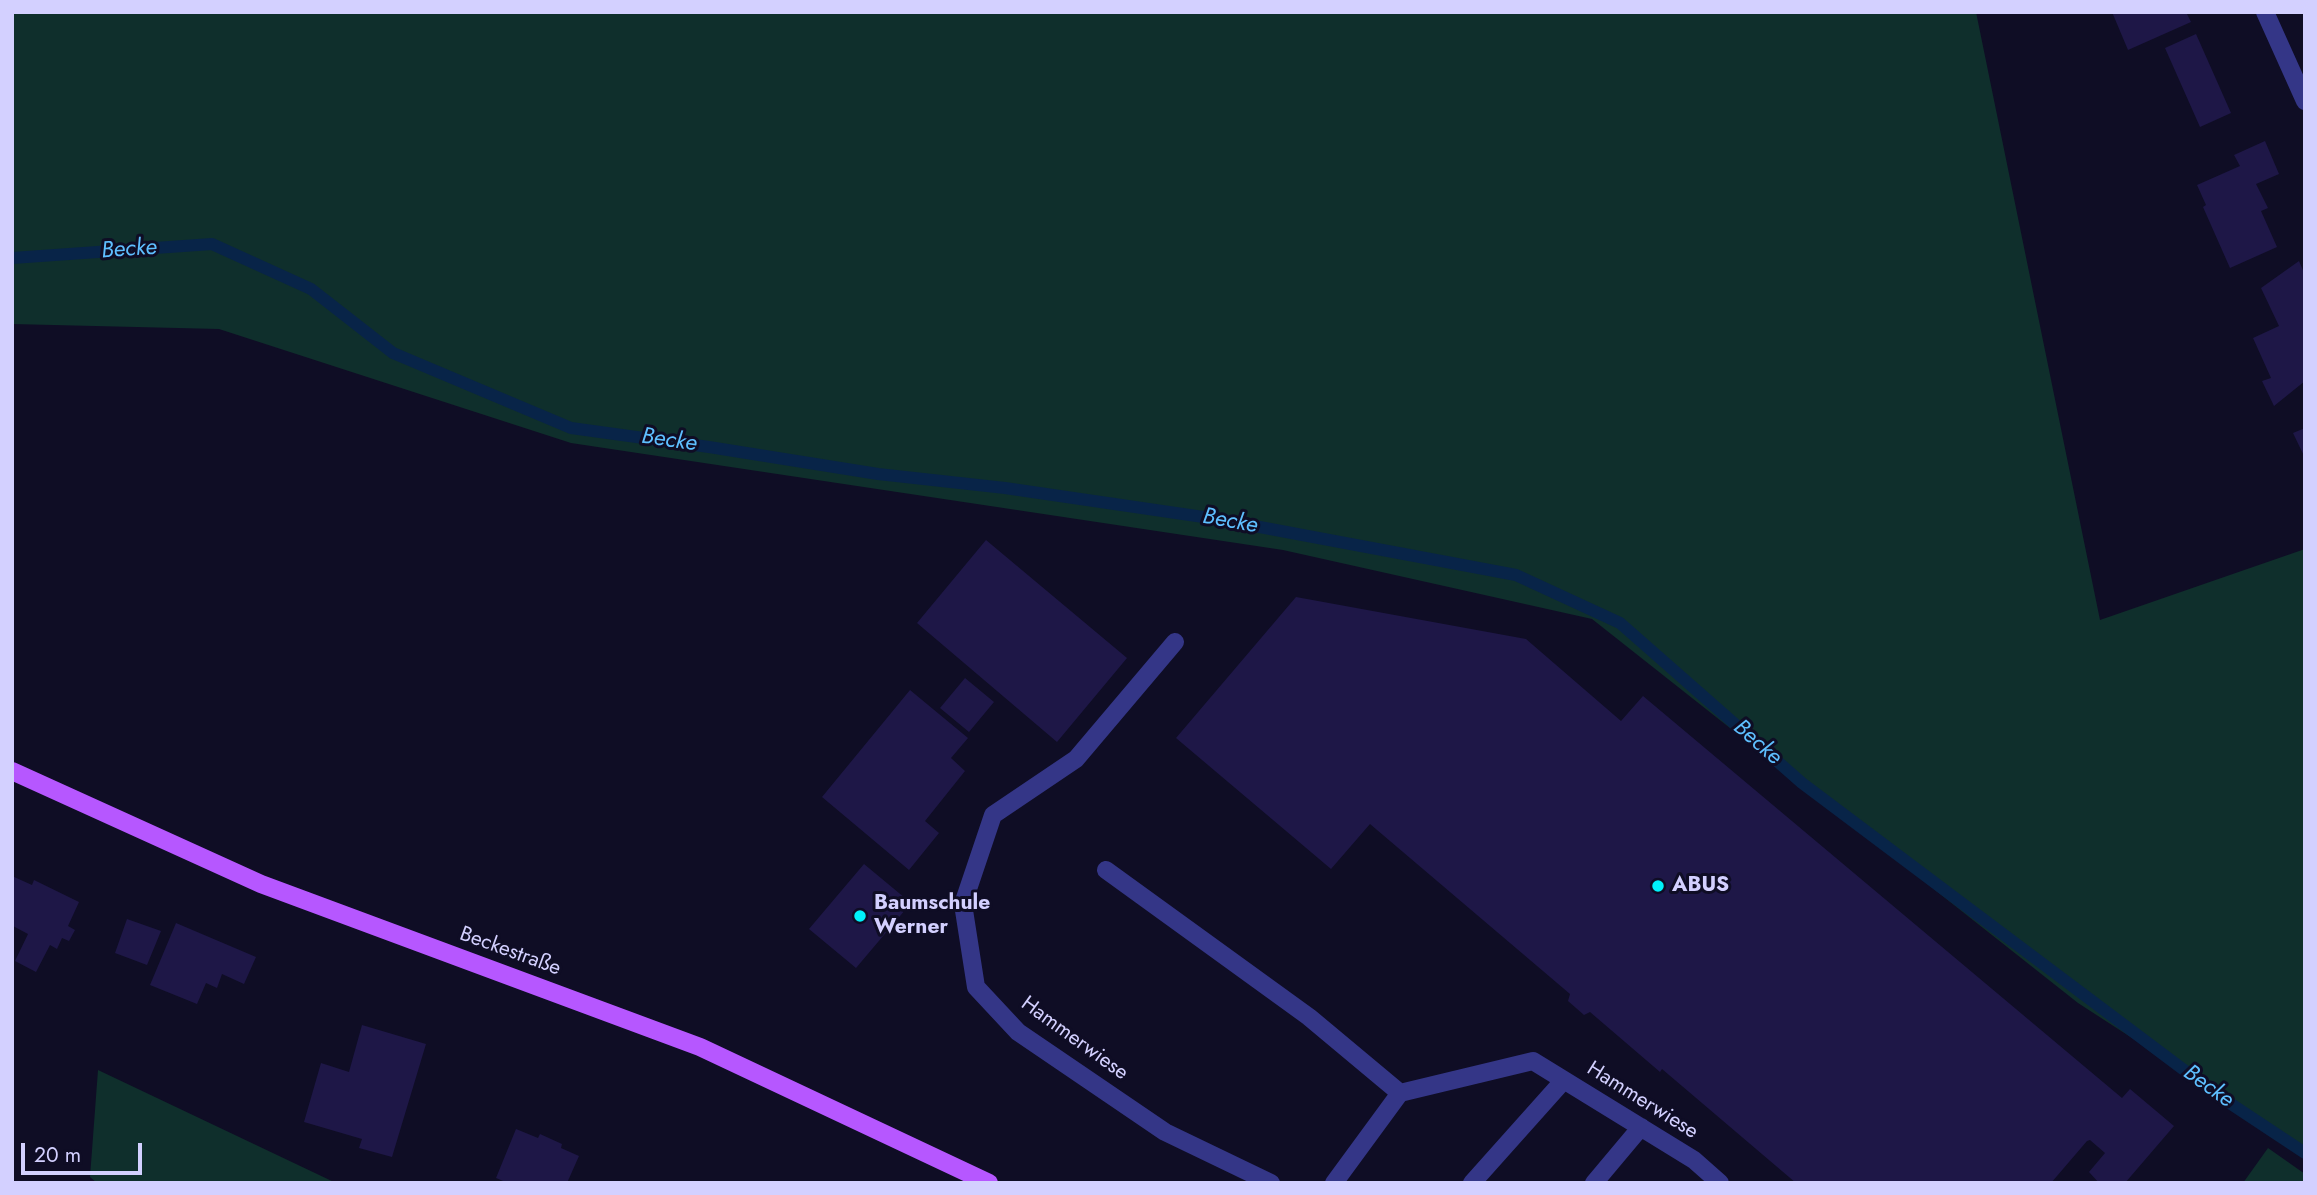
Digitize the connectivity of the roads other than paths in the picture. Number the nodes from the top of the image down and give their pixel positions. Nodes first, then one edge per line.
1 (2265, 12) edge
2 (2305, 101) edge
3 (1175, 642) dead end
4 (12, 771) edge
5 (1106, 870) dead end
6 (1563, 1080) junction
7 (1400, 1093) junction
8 (1641, 1127) junction
9 (989, 1183) edge
10 (1271, 1183) edge
11 (1334, 1183) edge
12 (1472, 1183) edge
13 (1594, 1183) edge
14 (1720, 1183) edge

1 - 2 street
3 - 10 street, Hammerwiese
4 - 9 main road, Beckestraße
5 - 7 street
6 - 7 street, Hammerwiese
6 - 8 street, Hammerwiese
6 - 12 street
7 - 11 street
8 - 13 street
8 - 14 street, Hammerwiese

